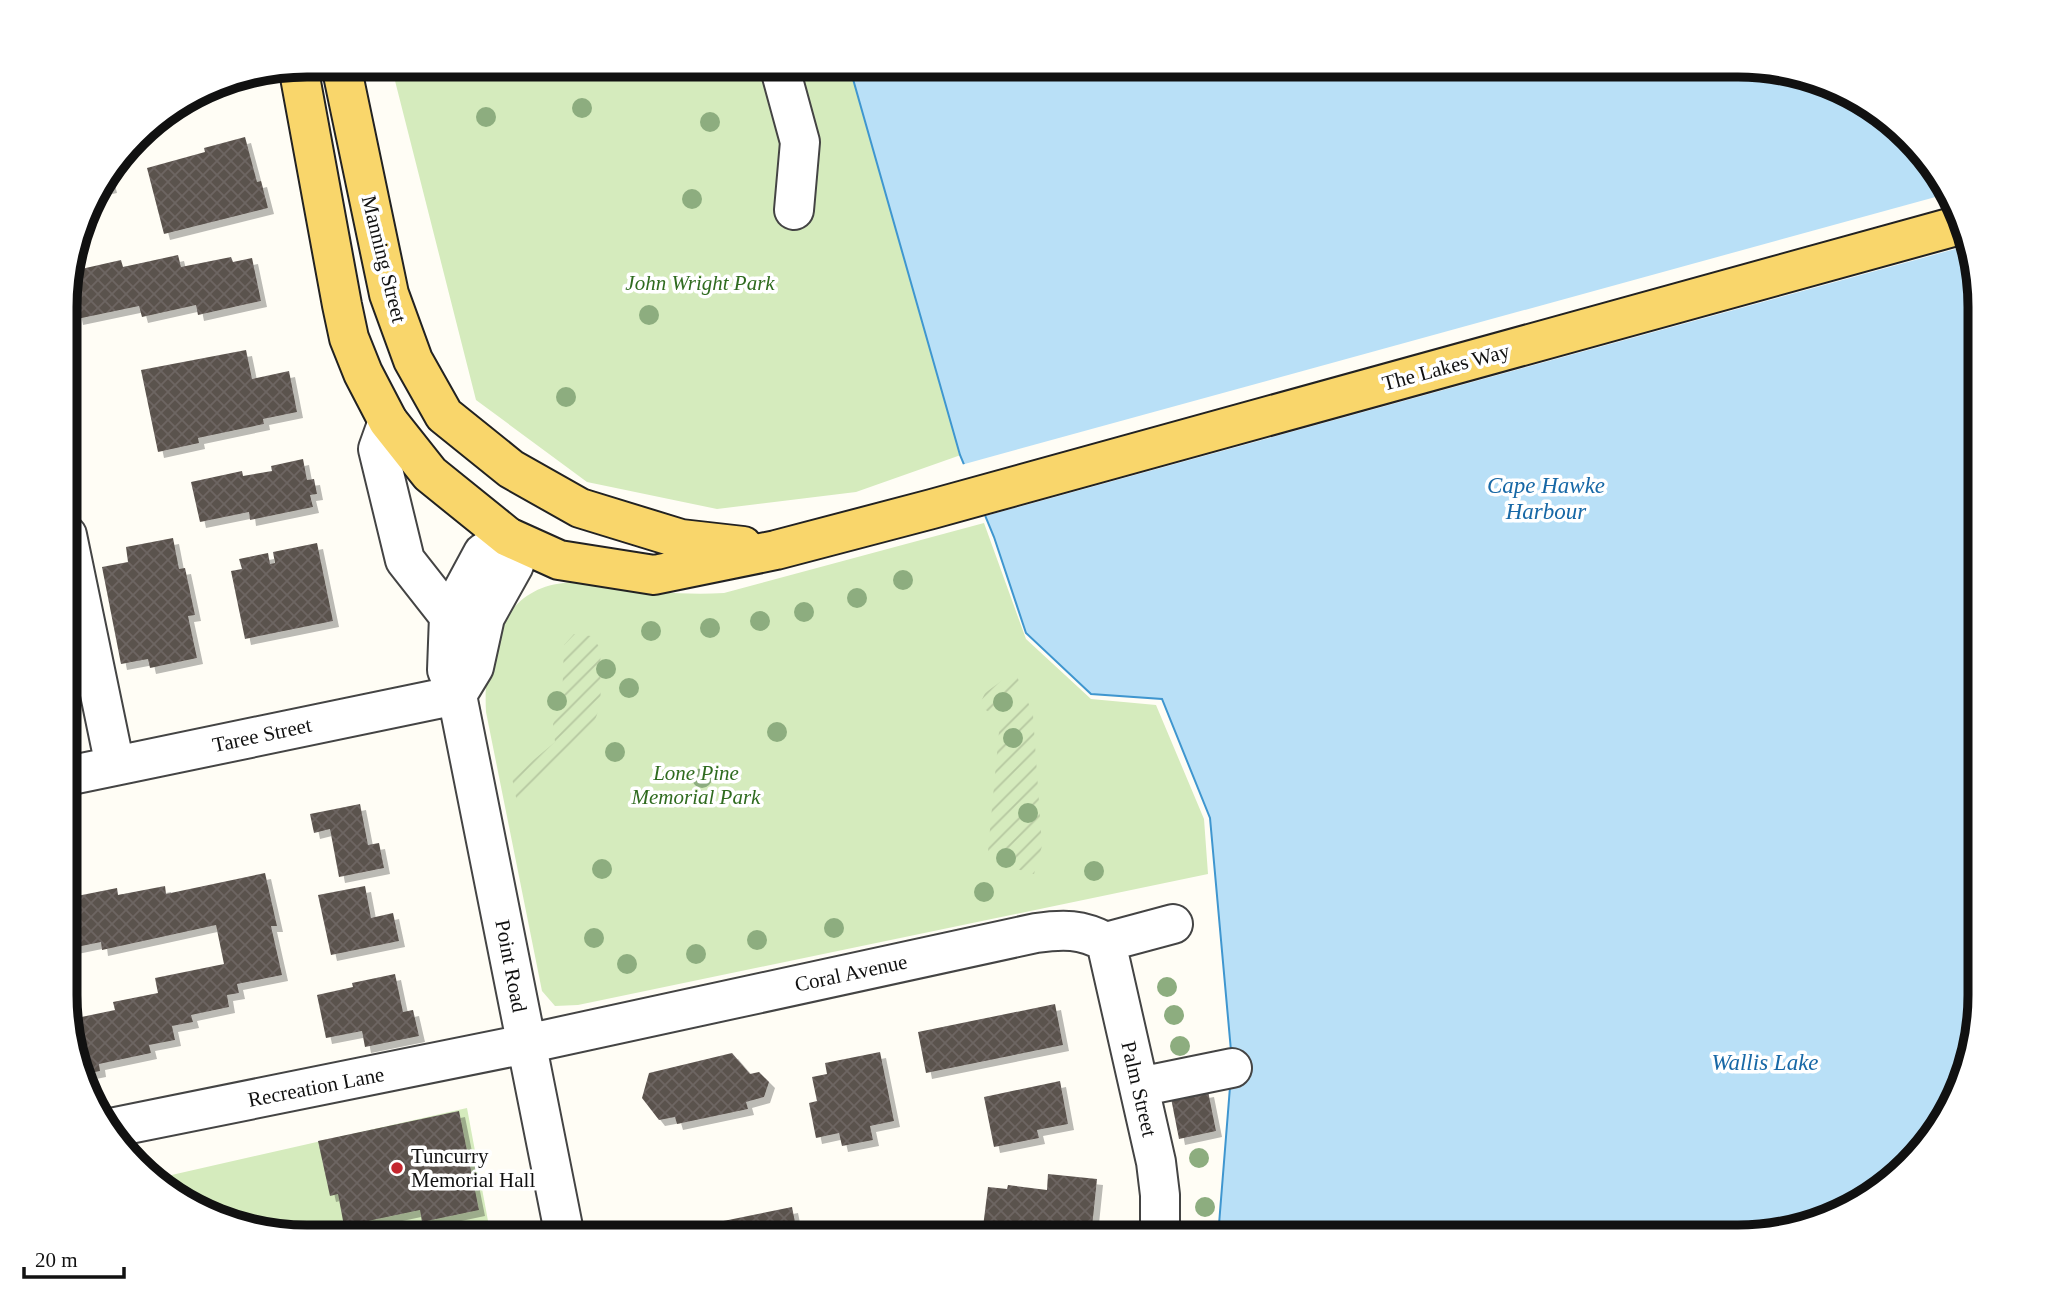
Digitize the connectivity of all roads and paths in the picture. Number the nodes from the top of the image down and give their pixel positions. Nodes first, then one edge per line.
1 (300, 77) edge
2 (344, 77) edge
3 (782, 77) edge
4 (794, 210) dead end
5 (1954, 227) edge
6 (444, 415) junction
7 (388, 421) junction
8 (932, 509) joint
9 (508, 537) junction
10 (681, 538) junction
11 (776, 550) junction
12 (77, 583) edge
13 (449, 616) junction
14 (457, 695) junction
15 (115, 766) junction
16 (77, 774) edge
17 (1173, 923) dead end
18 (1107, 942) junction
19 (526, 1044) junction
20 (1232, 1068) dead end
21 (1139, 1087) junction
22 (118, 1126) edge
23 (563, 1225) edge
24 (1160, 1225) edge

1 - 7 main road, Manning Street
2 - 6 main road, Manning Street
3 - 4 street
5 - 8 main road, The Lakes Way
6 - 9 main road
6 - 10 main road, Manning Street
7 - 9 main road, Manning Street
7 - 13 street
8 - 11 main road, Manning Street
9 - 10 main road
9 - 11 main road, Manning Street
9 - 13 street, Point Road
9 - 14 street
10 - 11 main road, Manning Street
12 - 15 street
13 - 14 street, Point Road
14 - 15 street, Taree Street
14 - 19 street, Point Road
15 - 16 street, Taree Street
17 - 18 street
18 - 19 street, Coral Avenue
18 - 21 street, Palm Street
19 - 22 street, Recreation Lane
19 - 23 street, Point Road
20 - 21 street
21 - 24 street, Palm Street

